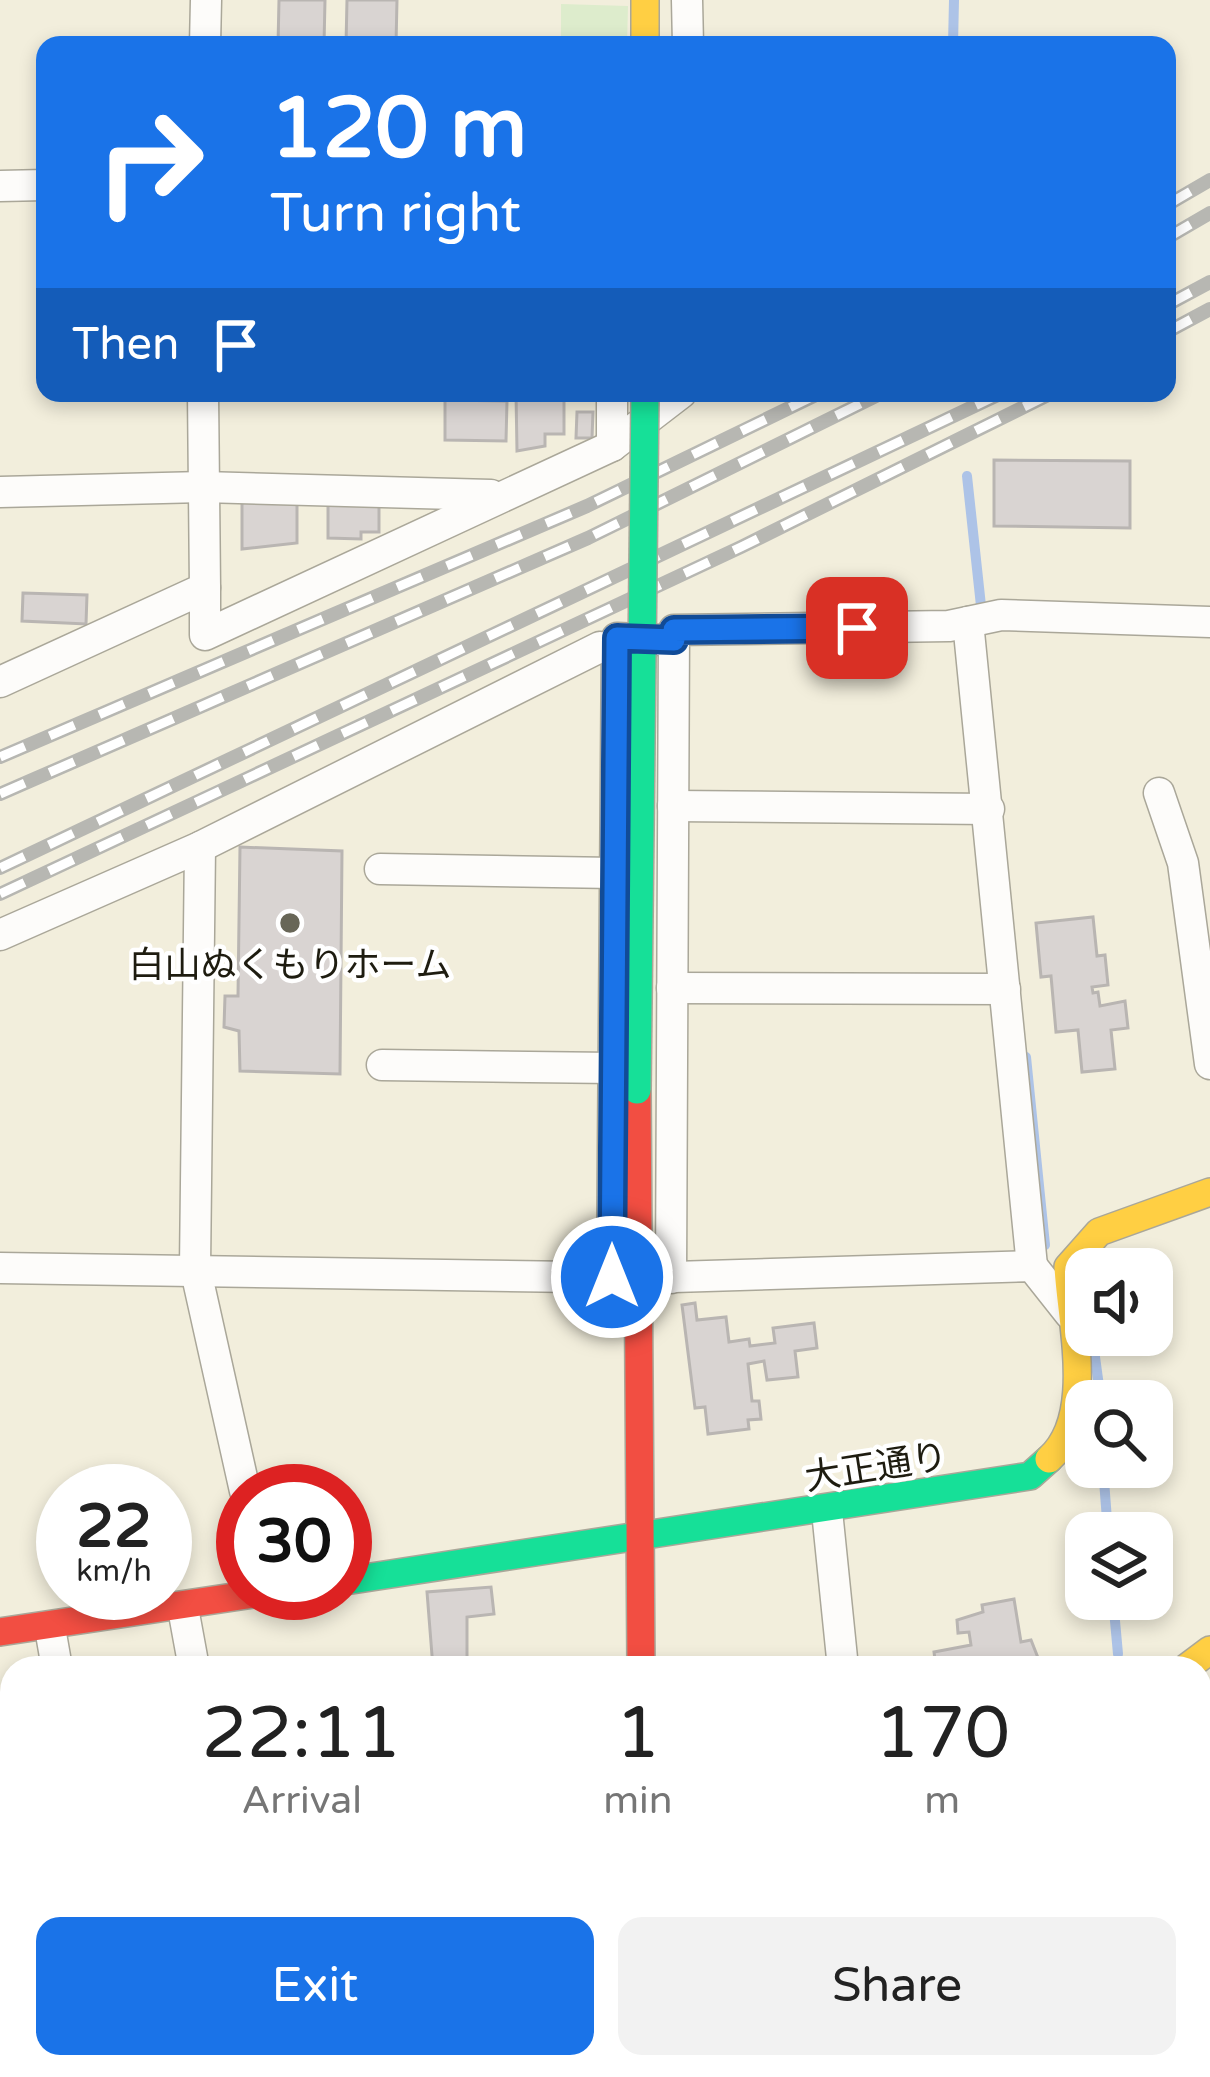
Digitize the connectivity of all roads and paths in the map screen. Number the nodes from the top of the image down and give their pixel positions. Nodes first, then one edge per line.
1 (206, 0) edge
2 (645, 0) edge
3 (687, 0) edge
4 (206, 36) edge
5 (645, 36) edge
6 (688, 36) edge
7 (36, 185) edge
8 (0, 186) edge
9 (203, 402) edge
10 (612, 402) edge
11 (645, 402) edge
12 (669, 402) edge
13 (611, 446) junction
14 (202, 487) junction
15 (0, 492) edge
16 (497, 495) junction
17 (205, 587) junction
18 (977, 620) junction
19 (1210, 622) edge
20 (674, 640) junction
21 (600, 647) dead end
22 (0, 682) edge
23 (1159, 793) dead end
24 (673, 806) junction
25 (989, 809) junction
26 (200, 848) junction
27 (380, 869) dead end
28 (614, 873) junction
29 (614, 910) junction
30 (673, 911) junction
31 (0, 935) edge
32 (673, 988) junction
33 (1005, 989) junction
34 (1204, 999) edge
35 (1210, 1064) edge
36 (382, 1065) dead end
37 (613, 1067) junction
38 (1210, 1192) edge
39 (1085, 1248) edge
40 (195, 1267) junction
41 (1032, 1267) junction
42 (0, 1268) edge
43 (641, 1278) junction
44 (1065, 1308) edge
45 (1073, 1356) edge
46 (238, 1464) edge
47 (826, 1511) junction
48 (641, 1539) junction
49 (372, 1576) edge
50 (103, 1620) edge
51 (185, 1620) edge
52 (50, 1628) junction
53 (0, 1632) edge
54 (55, 1656) edge
55 (192, 1656) edge
56 (641, 1656) edge
57 (842, 1656) edge

1 - 4 street
2 - 5 street
3 - 6 street
7 - 8 street
9 - 14 street
10 - 13 street
11 - 43 street, bridge
12 - 13 street
13 - 16 street
14 - 15 street
14 - 16 street
14 - 17 street
16 - 17 street
17 - 22 street
18 - 19 street
18 - 20 street
18 - 25 street
20 - 24 street
20 - 28 street
21 - 26 street
23 - 34 street
24 - 25 street
24 - 30 street
25 - 33 street
26 - 31 street
26 - 40 street
27 - 28 street
28 - 29 street
29 - 30 street
29 - 37 street
30 - 32 street
32 - 33 street
32 - 43 street
33 - 41 street
34 - 35 street
36 - 37 street
37 - 43 street
38 - 39 street, 大正通り
40 - 42 street
40 - 43 street
40 - 46 street
41 - 43 street
41 - 44 street
43 - 48 street
45 - 47 street, 大正通り
47 - 48 street, 大正通り
47 - 57 street
48 - 49 street, 大正通り
48 - 56 street
50 - 52 street
51 - 55 street
52 - 53 street
52 - 54 street

